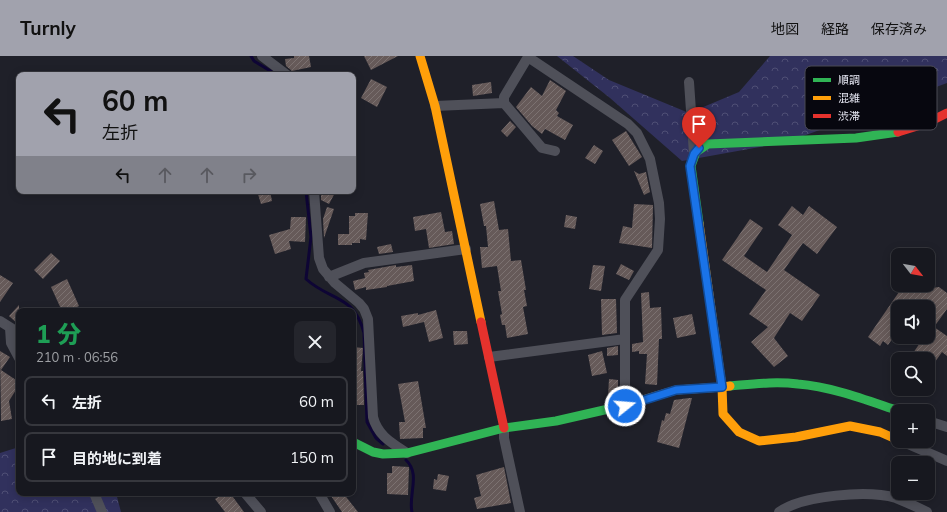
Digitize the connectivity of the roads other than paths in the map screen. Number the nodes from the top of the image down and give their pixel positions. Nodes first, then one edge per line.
1 (262, 56) edge
2 (420, 56) edge
3 (283, 72) edge
4 (689, 82) dead end
5 (504, 102) junction
6 (435, 106) junction
7 (947, 112) edge
8 (937, 117) edge
9 (904, 130) edge
10 (555, 151) dead end
11 (694, 154) junction
12 (314, 194) edge
13 (466, 249) junction
14 (329, 277) junction
15 (0, 321) edge
16 (15, 330) edge
17 (625, 339) junction
18 (16, 352) edge
19 (489, 357) junction
20 (722, 387) junction
21 (625, 406) junction
22 (891, 408) edge
23 (935, 423) edge
24 (947, 427) edge
25 (504, 428) junction
26 (891, 437) edge
27 (356, 444) edge
28 (917, 448) edge
29 (407, 453) junction
30 (947, 461) edge
31 (95, 496) edge
32 (248, 496) edge
33 (321, 496) edge
34 (102, 512) edge
35 (261, 512) edge
36 (330, 512) edge
37 (520, 512) edge
38 (779, 512) edge
39 (927, 512) edge

1 - 3 street
2 - 6 street
4 - 11 street
5 - 6 street
5 - 10 street
5 - 17 street
6 - 13 street
7 - 8 street
9 - 11 street
11 - 20 street
12 - 14 street
13 - 14 street
13 - 19 street
14 - 29 street
15 - 16 street
16 - 18 street
17 - 19 street
17 - 21 street
19 - 25 street
20 - 21 street
20 - 22 street
20 - 26 street
21 - 25 street
23 - 24 street
25 - 29 street
25 - 37 street
27 - 29 street
28 - 30 street
31 - 34 street
32 - 35 street
33 - 36 street
38 - 39 street

